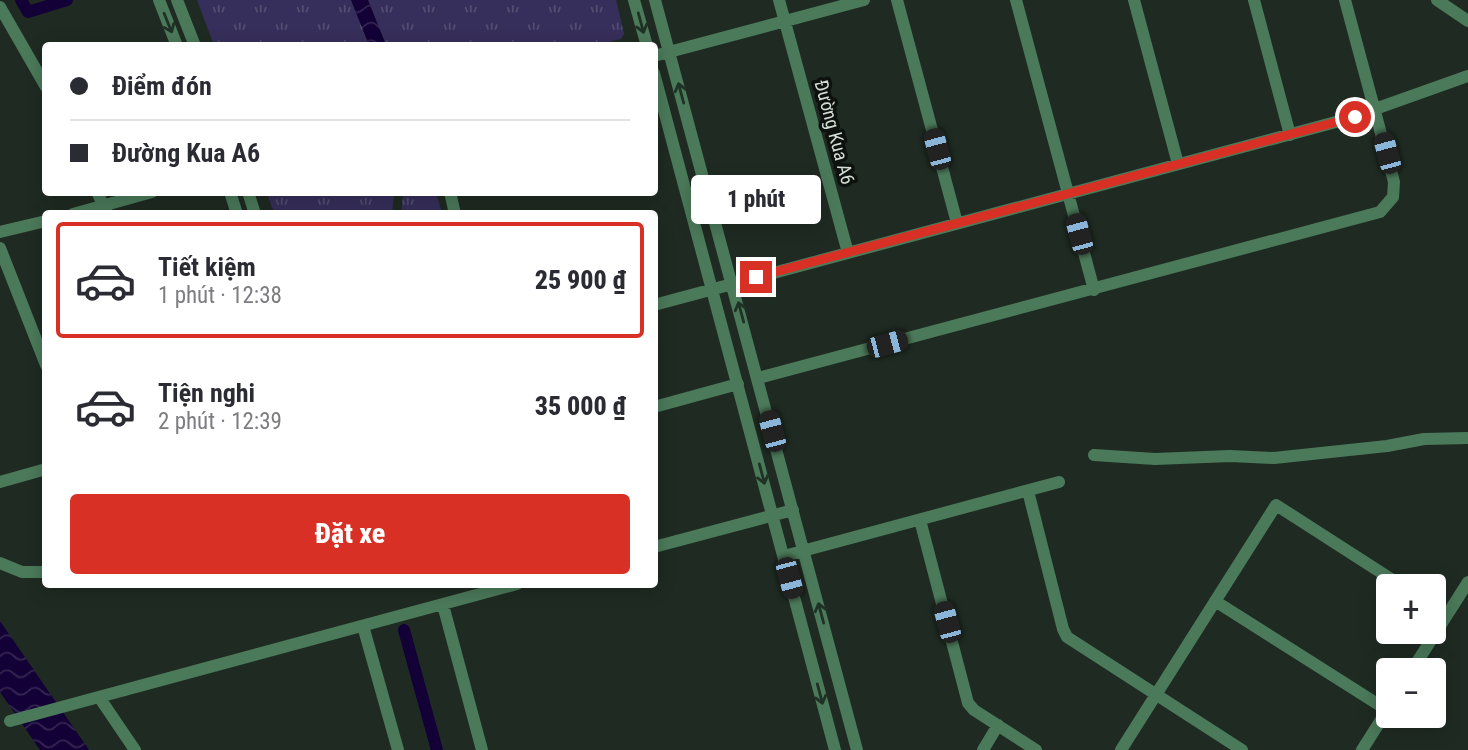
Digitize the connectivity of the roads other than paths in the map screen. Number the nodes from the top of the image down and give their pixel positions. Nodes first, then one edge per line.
1 (159, 0) edge
2 (177, 0) edge
3 (635, 0) edge
4 (655, 0) edge
5 (779, 0) edge
6 (864, 0) edge
7 (897, 0) edge
8 (1016, 0) edge
9 (1134, 0) edge
10 (1254, 0) edge
11 (1345, 0) edge
12 (1437, 0) edge
13 (0, 7) edge
14 (785, 20) junction
15 (1468, 21) edge
16 (175, 42) edge
17 (193, 42) edge
18 (646, 42) edge
19 (669, 52) junction
20 (658, 55) edge
21 (1468, 76) edge
22 (42, 80) edge
23 (658, 88) edge
24 (1375, 110) junction
25 (1290, 135) junction
26 (1178, 164) junction
27 (1068, 194) junction
28 (142, 196) edge
29 (105, 210) edge
30 (42, 222) edge
31 (957, 223) junction
32 (0, 232) edge
33 (0, 248) edge
34 (848, 253) junction
35 (733, 284) junction
36 (713, 289) junction
37 (1094, 290) junction
38 (658, 304) edge
39 (42, 355) edge
40 (758, 378) junction
41 (738, 384) junction
42 (658, 406) edge
43 (1468, 438) edge
44 (1094, 455) dead end
45 (42, 471) edge
46 (0, 482) edge
47 (1059, 482) dead end
48 (1028, 491) junction
49 (793, 510) junction
50 (773, 516) junction
51 (920, 520) junction
52 (658, 546) edge
53 (804, 551) junction
54 (784, 556) junction
55 (0, 563) edge
56 (42, 572) edge
57 (1383, 574) edge
58 (1468, 582) edge
59 (503, 588) edge
60 (1215, 601) junction
61 (443, 605) junction
62 (1447, 615) joint
63 (363, 626) junction
64 (1420, 658) edge
65 (1156, 696) junction
66 (99, 697) junction
67 (1376, 703) edge
68 (10, 721) dead end
69 (998, 726) junction
70 (1376, 728) edge
71 (135, 750) edge
72 (398, 750) edge
73 (482, 750) edge
74 (835, 750) edge
75 (857, 750) edge
76 (983, 750) edge
77 (1036, 750) edge
78 (1121, 750) edge
79 (1242, 750) edge
80 (1362, 750) edge

1 -> 16 street
2 - 17 street
3 -> 18 street
4 - 19 street
5 - 14 street, Đường Kua A6
6 - 14 street
7 - 31 street
8 - 27 street
9 - 26 street
10 - 25 street
11 - 24 street
12 - 15 street
13 - 22 street
14 - 19 street
14 - 34 street, Đường Kua A6
19 - 20 street
35 -> 19 street
21 - 24 street
23 - 36 street
24 - 25 street
24 - 37 street
25 - 26 street
26 - 27 street
27 - 31 street
27 - 37 street
28 - 29 street
30 - 32 street
31 - 34 street
33 - 39 street
34 - 35 street
35 - 36 street
40 -> 35 street
36 - 38 street
36 - 41 street
37 - 40 street
40 - 49 street
41 - 42 street
41 -> 50 street
43 - 44 street
45 - 46 street
47 - 48 street
48 - 51 street
48 - 65 street
49 - 50 street
49 - 53 street
50 - 52 street
50 - 54 street
51 - 53 street
51 - 69 street
53 - 54 street
75 -> 53 street
54 -> 74 street
55 - 56 street
57 - 60 street
58 - 62 street
59 - 61 street
60 - 65 street
60 - 67 street
61 - 63 street
61 - 73 street
62 - 64 street
63 - 66 street
63 - 72 street
65 - 78 street
65 - 79 street
66 - 68 street
66 - 71 street
69 - 76 street
69 - 77 street
70 - 80 street

